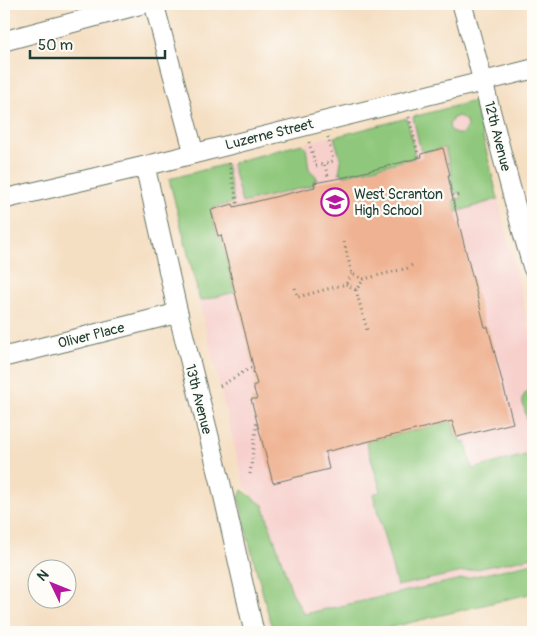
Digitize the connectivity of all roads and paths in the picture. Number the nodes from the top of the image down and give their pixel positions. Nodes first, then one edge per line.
1 (142, 4) edge
2 (154, 4) edge
3 (462, 4) edge
4 (4, 41) edge
5 (533, 69) edge
6 (484, 82) junction
7 (409, 114) dead end
8 (328, 137) dead end
9 (310, 142) dead end
10 (194, 152) junction
11 (418, 158) dead end
12 (228, 160) dead end
13 (324, 164) junction
14 (145, 166) junction
15 (329, 179) dead end
16 (460, 195) dead end
17 (452, 197) dead end
18 (4, 199) edge
19 (238, 206) dead end
20 (526, 216) edge
21 (344, 242) dead end
22 (412, 265) dead end
23 (533, 268) edge
24 (352, 274) junction
25 (364, 279) junction
26 (346, 284) junction
27 (295, 288) dead end
28 (356, 290) junction
29 (178, 313) junction
30 (367, 330) dead end
31 (4, 357) edge
32 (254, 366) dead end
33 (220, 386) dead end
34 (257, 421) dead end
35 (250, 474) dead end
36 (254, 632) edge

1 - 4 street
2 - 10 street
3 - 6 street, 12th Avenue
5 - 6 street, Luzerne Street
6 - 10 street, Luzerne Street
6 - 20 street, 12th Avenue
7 - 11 path
8 - 13 path
9 - 13 path
10 - 14 street, Luzerne Street
12 - 19 path
13 - 15 path
14 - 18 street, Luzerne Street
14 - 29 street, 13th Avenue
16 - 17 path
20 - 23 street, 12th Avenue
21 - 24 path
22 - 25 path
24 - 25 path
24 - 26 path
25 - 28 path
26 - 27 path
26 - 28 path
28 - 30 path
29 - 31 street, Oliver Place
29 - 36 street, 13th Avenue
32 - 33 path
34 - 35 path

